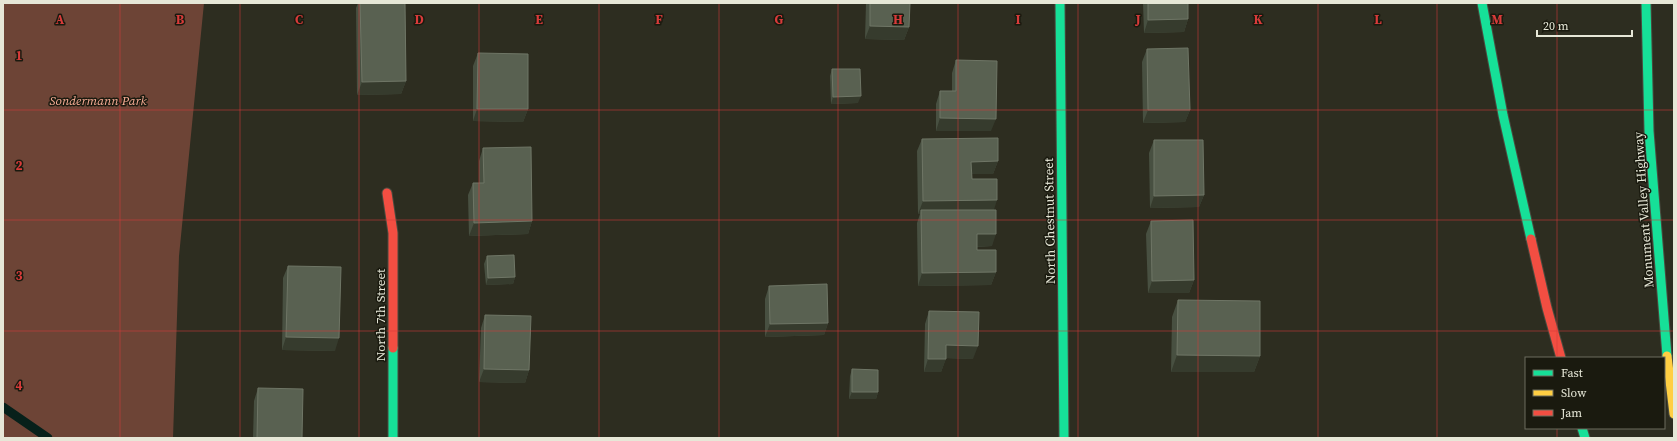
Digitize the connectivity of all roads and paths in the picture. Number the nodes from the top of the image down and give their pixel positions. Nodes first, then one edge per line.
1 (1060, 3) edge
2 (1482, 3) edge
3 (1646, 3) edge
4 (387, 193) dead end
5 (1561, 357) edge
6 (1674, 414) edge
7 (393, 438) edge
8 (1064, 438) edge

1 - 8 main road, North Chestnut Street
2 - 5 main road
3 - 6 main road, Monument Valley Highway
4 - 7 main road, North 7th Street

